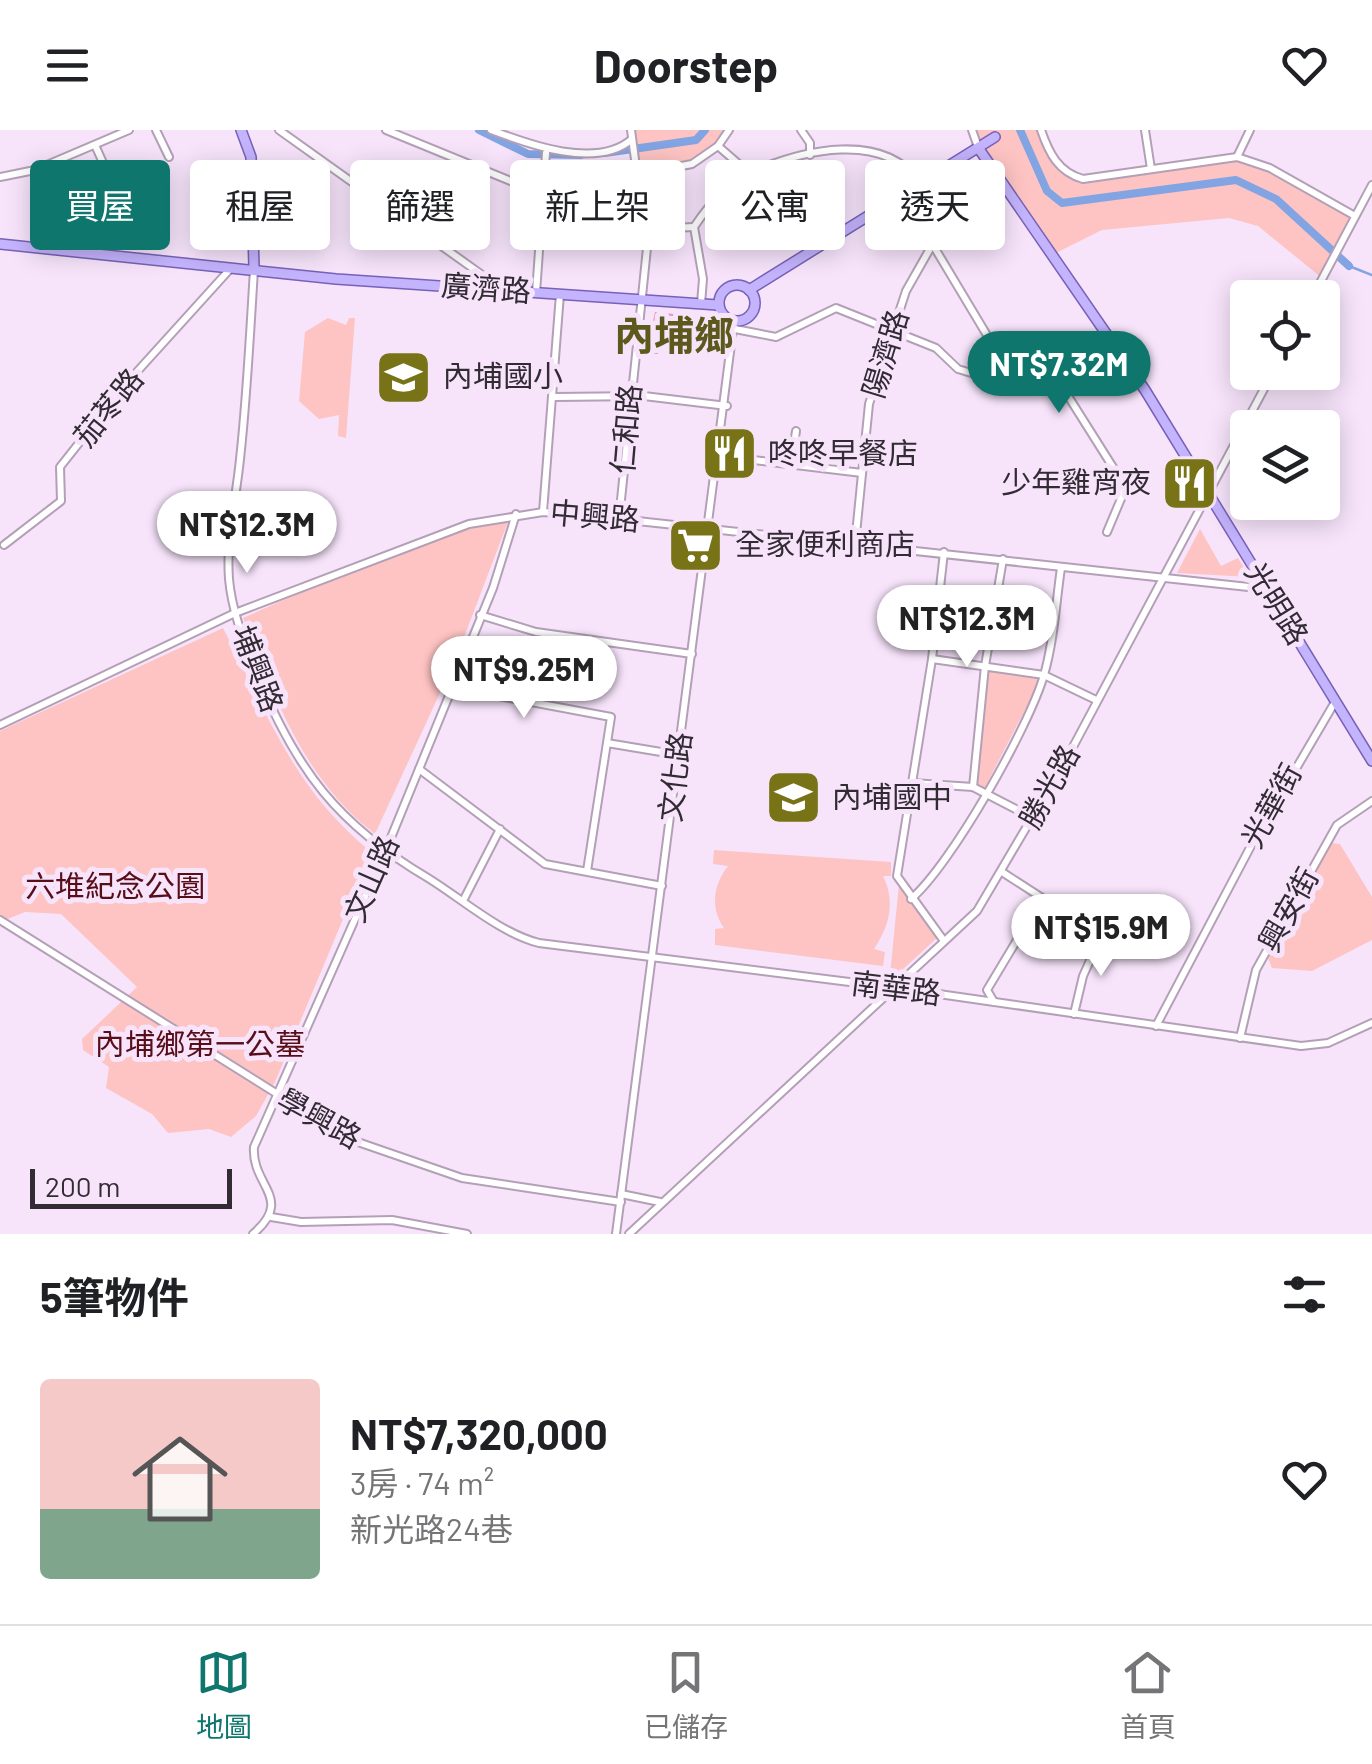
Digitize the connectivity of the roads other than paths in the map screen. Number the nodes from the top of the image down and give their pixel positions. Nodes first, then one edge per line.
1 (129, 130) edge
2 (156, 130) edge
3 (242, 130) edge
4 (278, 130) edge
5 (386, 130) edge
6 (491, 130) edge
7 (729, 130) edge
8 (800, 130) edge
9 (972, 130) edge
10 (1040, 130) edge
11 (1146, 130) edge
12 (1250, 130) edge
13 (632, 136) edge
14 (995, 137) dead end
15 (95, 145) junction
16 (718, 146) junction
17 (979, 148) junction
18 (810, 155) junction
19 (169, 156) dead end
20 (1237, 157) junction
21 (101, 160) edge
22 (734, 160) edge
23 (793, 160) edge
24 (895, 160) edge
25 (960, 160) edge
26 (685, 165) edge
27 (1151, 169) junction
28 (0, 177) edge
29 (510, 181) edge
30 (1372, 184) edge
31 (705, 211) edge
32 (1356, 216) junction
33 (865, 219) edge
34 (685, 227) edge
35 (694, 227) junction
36 (0, 244) edge
37 (538, 250) edge
38 (645, 250) edge
39 (929, 250) edge
40 (931, 250) edge
41 (232, 267) junction
42 (254, 268) junction
43 (1322, 280) edge
44 (488, 289) junction
45 (750, 290) junction
46 (536, 293) junction
47 (560, 294) junction
48 (642, 301) junction
49 (702, 304) junction
50 (718, 305) junction
51 (734, 325) junction
52 (892, 329) junction
53 (1110, 339) junction
54 (1052, 369) junction
55 (1006, 371) junction
56 (1263, 390) edge
57 (555, 396) junction
58 (629, 398) junction
59 (727, 406) junction
60 (796, 431) dead end
61 (720, 456) junction
62 (791, 465) junction
63 (862, 473) junction
64 (1208, 493) junction
65 (543, 512) junction
66 (516, 514) junction
67 (619, 518) junction
68 (711, 528) junction
69 (1107, 532) dead end
70 (854, 544) junction
71 (4, 546) dead end
72 (944, 552) junction
73 (1003, 559) junction
74 (1061, 568) junction
75 (1163, 579) junction
76 (1268, 589) junction
77 (235, 613) junction
78 (480, 615) junction
79 (692, 654) junction
80 (932, 659) junction
81 (985, 666) junction
82 (457, 671) junction
83 (1044, 675) junction
84 (1096, 700) junction
85 (1336, 701) junction
86 (0, 725) edge
87 (607, 744) junction
88 (678, 755) junction
89 (1372, 761) edge
90 (418, 769) junction
91 (912, 783) junction
92 (974, 787) junction
93 (985, 792) junction
94 (1372, 802) edge
95 (1034, 818) junction
96 (500, 829) junction
97 (384, 852) junction
98 (587, 871) junction
99 (1002, 872) junction
100 (662, 886) junction
101 (911, 898) junction
102 (464, 899) junction
103 (1041, 900) junction
104 (0, 920) edge
105 (1102, 936) junction
106 (944, 941) junction
107 (1132, 949) dead end
108 (653, 957) junction
109 (896, 988) junction
110 (994, 1002) junction
111 (1074, 1014) junction
112 (1372, 1022) edge
113 (1156, 1026) junction
114 (1240, 1038) junction
115 (276, 1097) junction
116 (621, 1198) junction
117 (661, 1202) junction
118 (272, 1217) junction
119 (452, 1232) edge
120 (253, 1234) edge
121 (467, 1234) edge
122 (616, 1234) edge
123 (629, 1234) edge

1 - 15 street
2 - 19 street
3 - 42 main road
4 - 44 street
5 - 29 street
6 - 13 street
7 - 16 street
8 - 18 street
9 - 17 street
10 - 27 street
11 - 27 street
12 - 20 street
14 - 17 main road
15 - 21 street
15 - 28 street
16 - 22 street
16 - 26 street
17 - 25 main road
17 - 53 main road, 光明路
18 - 23 street
18 - 24 street
20 - 27 street
20 - 32 street
30 - 32 street
31 - 35 street
32 - 43 street
33 - 45 main road
34 - 35 street
35 - 49 street
36 - 41 main road, 廣濟路
37 - 46 street
38 - 48 street, 仁和路
39 - 52 street, 陽濟路
40 - 55 street
41 - 42 main road, 廣濟路
41 - 71 street, 茄苳路
42 - 44 main road, 廣濟路
42 - 77 street, 埔興路
44 - 46 main road, 廣濟路
45 - 50 main road
45 - 51 main road
46 - 47 main road, 廣濟路
47 - 48 main road, 廣濟路
47 - 57 street
48 - 49 main road, 廣濟路
48 - 58 street, 仁和路
49 - 50 main road, 廣濟路
50 - 51 main road
51 - 52 street
51 - 59 street, 文化路
52 - 55 street
52 - 63 street, 陽濟路
53 - 54 street
53 - 64 main road, 光明路
54 - 55 street
54 - 69 street
56 - 64 street, 勝光路
57 - 58 street
57 - 65 street
58 - 59 street
58 - 67 street, 仁和路
59 - 61 street, 文化路
60 - 62 street
61 - 62 street
61 - 68 street, 文化路
62 - 63 street
63 - 70 street, 陽濟路
64 - 75 street, 勝光路
64 - 76 main road, 光明路
65 - 66 street, 中興路
65 - 67 street, 中興路
66 - 77 street, 中興路
66 - 78 street, 文山路
67 - 68 street, 中興路
68 - 70 street, 中興路
68 - 79 street, 文化路
70 - 72 street, 中興路
72 - 73 street, 中興路
72 - 80 street
73 - 74 street, 中興路
73 - 81 street
74 - 75 street, 中興路
74 - 83 street
75 - 76 street, 中興路
75 - 84 street, 勝光路
76 - 85 main road, 光明路
77 - 86 street, 中興路
77 - 97 street, 埔興路
78 - 79 street
78 - 82 street, 文山路
79 - 88 street, 文化路
80 - 81 street
80 - 91 street
81 - 83 street
81 - 92 street
82 - 87 street
82 - 90 street, 文山路
83 - 84 street
83 - 93 street
84 - 95 street, 勝光路
85 - 89 main road, 光明路
85 - 113 street, 光華街
87 - 88 street
87 - 98 street
88 - 100 street, 文化路
90 - 96 street
90 - 97 street, 文山路
91 - 92 street
91 - 101 street
92 - 93 street
93 - 95 street
93 - 101 street
94 - 114 street, 興安街
95 - 99 street, 勝光路
96 - 98 street
96 - 102 street
97 - 102 street, 埔興路
97 - 115 street, 文山路
98 - 100 street
99 - 103 street
99 - 106 street, 勝光路
100 - 108 street, 文化路
101 - 106 street
102 - 108 street, 南華路
103 - 105 street
103 - 110 street
104 - 115 street, 學興路
105 - 107 street
105 - 111 street
106 - 109 street, 勝光路
108 - 109 street, 南華路
108 - 116 street, 文化路
109 - 110 street, 南華路
109 - 117 street, 勝光路
110 - 111 street, 南華路
111 - 113 street, 南華路
112 - 114 street, 南華路
113 - 114 street, 南華路
115 - 116 street, 學興路
115 - 118 street, 文山路
116 - 117 street
116 - 122 street, 文化路
117 - 123 street, 勝光路
118 - 119 street
118 - 120 street
119 - 121 street

